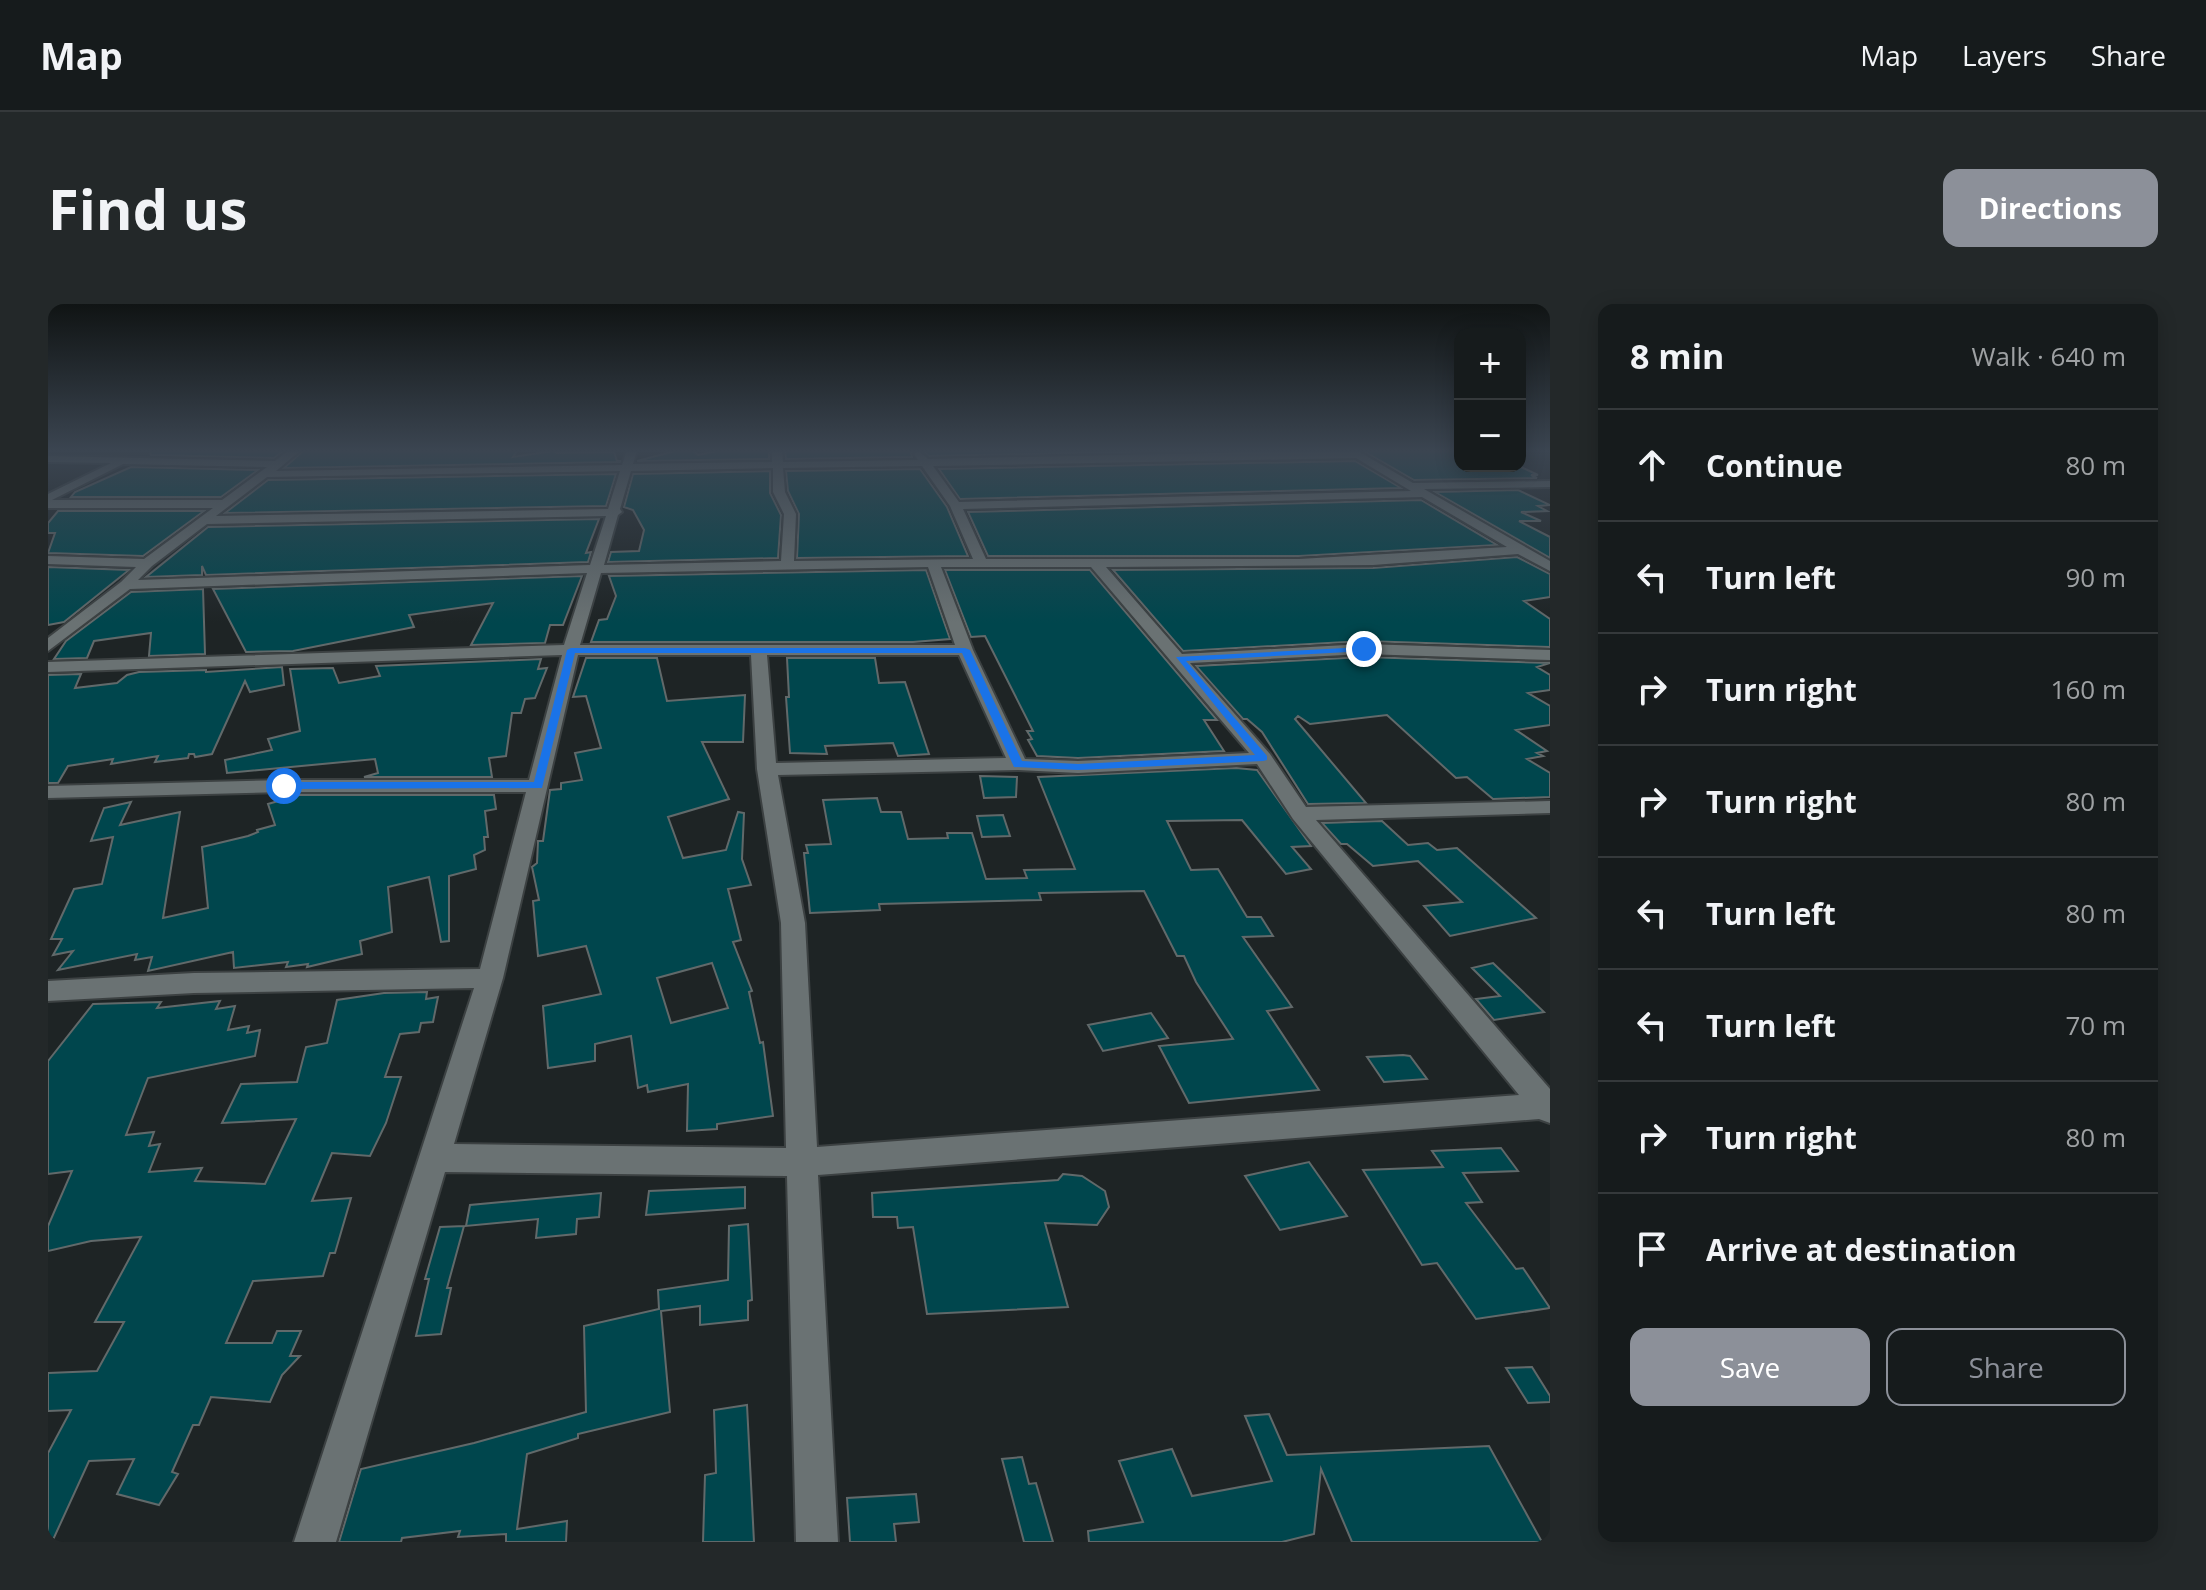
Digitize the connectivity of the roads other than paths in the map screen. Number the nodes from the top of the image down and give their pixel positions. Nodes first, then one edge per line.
1 (223, 508) edge
2 (617, 508) edge
3 (787, 508) edge
4 (957, 508) edge
5 (1447, 508) edge
6 (616, 512) junction
7 (207, 520) junction
8 (1519, 550) junction
9 (48, 560) edge
10 (1094, 562) junction
11 (147, 563) junction
12 (933, 563) junction
13 (981, 563) junction
14 (787, 564) junction
15 (1550, 567) edge
16 (593, 570) junction
17 (126, 585) junction
18 (48, 646) edge
19 (571, 650) junction
20 (965, 650) junction
21 (759, 651) junction
22 (1550, 655) edge
23 (1179, 659) junction
24 (48, 667) edge
25 (1263, 758) junction
26 (1018, 764) junction
27 (767, 769) junction
28 (538, 786) junction
29 (48, 792) edge
30 (1550, 807) edge
31 (1300, 814) junction
32 (490, 978) junction
33 (48, 991) edge
34 (1549, 1107) edge
35 (433, 1158) junction
36 (802, 1162) junction
37 (315, 1542) edge
38 (817, 1542) edge

1 - 7 street
2 - 6 street
3 - 14 street
4 - 13 street
5 - 8 street
6 - 7 street
6 - 16 street
7 - 11 street
8 - 10 street
8 - 15 street
9 - 11 street
10 - 13 street
10 - 23 street
11 - 17 street
12 - 13 street
12 - 14 street
12 - 20 street
14 - 16 street
16 - 17 street
16 - 19 street
17 - 18 street
19 - 21 street
19 - 24 street
19 - 28 street
20 - 21 street
20 - 26 street
21 - 27 street
22 - 23 street
23 - 25 street
25 - 26 street
25 - 31 street
26 - 27 street
27 - 36 street
28 - 29 street
28 - 32 street
30 - 31 street
31 - 34 street
32 - 33 street
32 - 35 street
34 - 36 street
35 - 36 street
35 - 37 street
36 - 38 street

